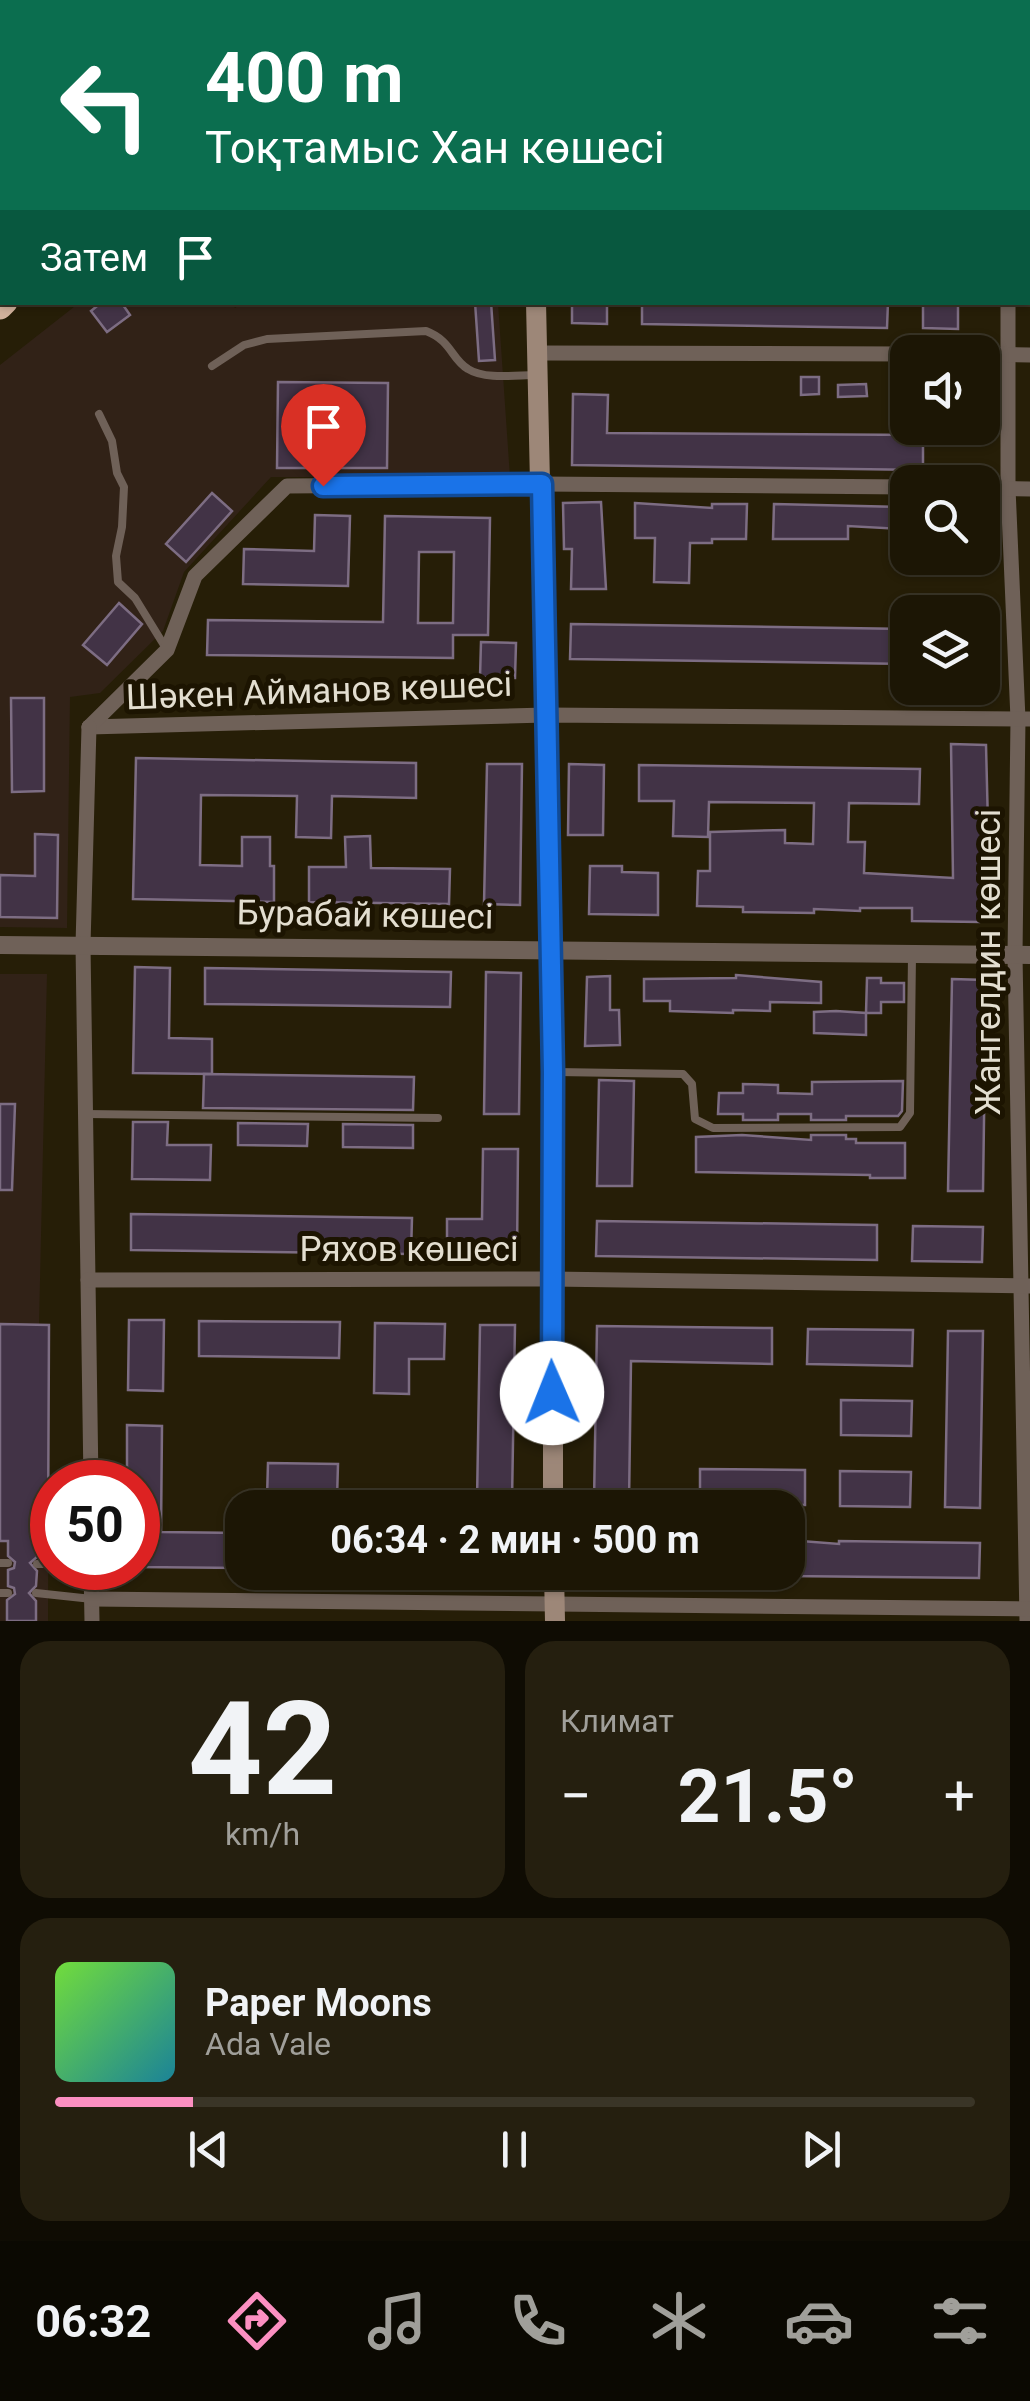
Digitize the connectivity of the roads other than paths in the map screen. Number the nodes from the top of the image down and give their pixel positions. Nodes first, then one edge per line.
1 (536, 305) edge
2 (1008, 305) edge
3 (540, 353) junction
4 (890, 354) edge
5 (1000, 354) edge
6 (1008, 354) junction
7 (1030, 354) edge
8 (212, 366) dead end
9 (540, 376) junction
10 (99, 414) dead end
11 (542, 484) junction
12 (890, 488) edge
13 (1000, 488) edge
14 (1008, 488) junction
15 (1030, 489) edge
16 (167, 650) junction
17 (546, 714) junction
18 (1024, 719) edge
19 (89, 727) junction
20 (0, 945) edge
21 (83, 945) junction
22 (550, 950) junction
23 (912, 954) junction
24 (1023, 955) edge
25 (553, 1072) junction
26 (85, 1114) junction
27 (438, 1118) dead end
28 (551, 1279) junction
29 (88, 1280) junction
30 (1026, 1286) edge
31 (90, 1460) edge
32 (553, 1490) edge
33 (92, 1590) edge
34 (36, 1593) dead end
35 (92, 1599) junction
36 (555, 1612) edge
37 (1028, 1613) edge
38 (92, 1621) edge

1 - 3 main road
2 - 6 street, Жангелдин көшесі
3 - 4 street
3 - 9 main road
5 - 6 street
6 - 7 street
6 - 14 street, Жангелдин көшесі
8 - 9 lane
9 - 11 main road
10 - 16 lane
11 - 12 street
11 - 16 street
11 - 17 main road
13 - 14 street
14 - 15 street
14 - 18 street, Жангелдин көшесі
16 - 19 street
17 - 18 street, Шәкен Айманов көшесі
17 - 19 street, Шәкен Айманов көшесі
17 - 22 main road
18 - 24 street, Жангелдин көшесі
19 - 21 street
20 - 21 street, Бурабай көшесі
21 - 22 street, Бурабай көшесі
21 - 26 street
22 - 23 street, Бурабай көшесі
22 - 25 main road
23 - 24 street, Бурабай көшесі
23 - 25 lane
24 - 30 street, Жангелдин көшесі
25 - 28 main road
26 - 27 lane
26 - 29 street
28 - 29 street, Ряхов көшесі
28 - 30 street, Ряхов көшесі
28 - 32 main road
29 - 31 street
30 - 37 street, Жангелдин көшесі
33 - 35 street
34 - 35 lane
35 - 36 street
35 - 38 street
36 - 37 street

